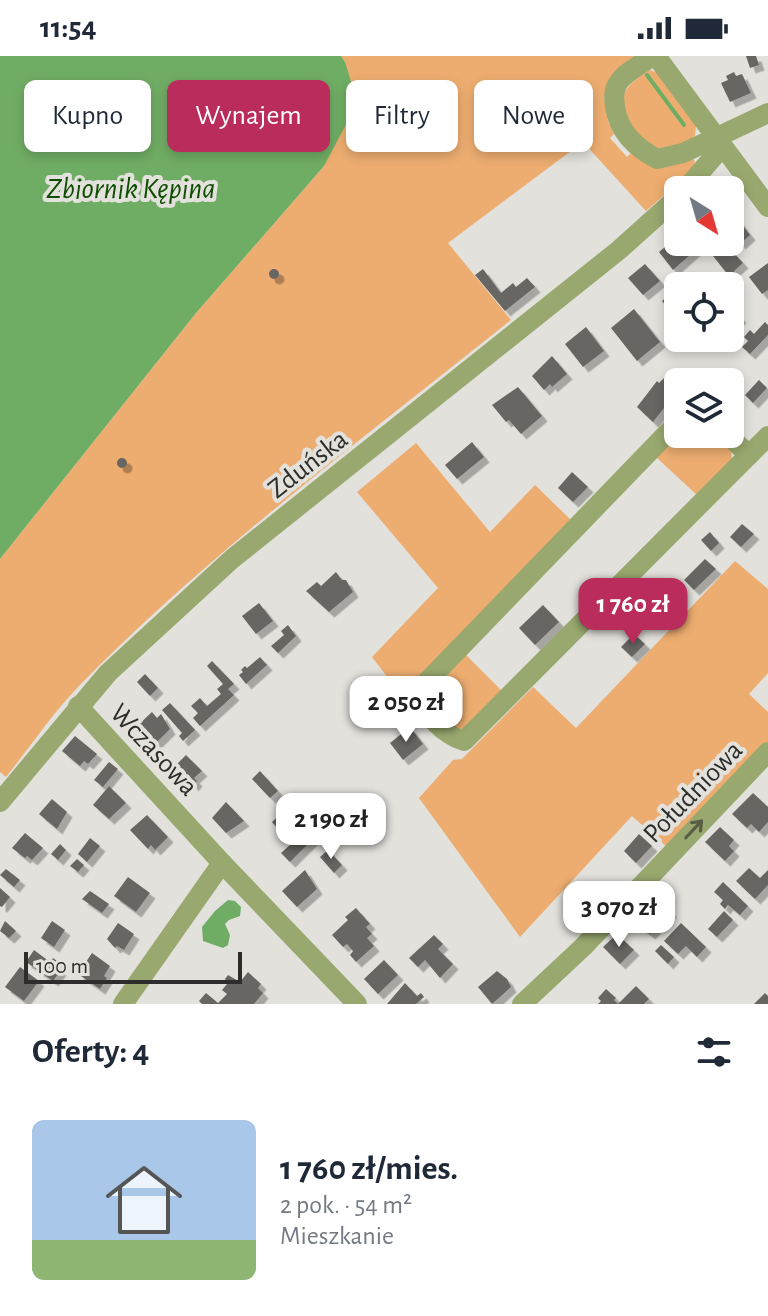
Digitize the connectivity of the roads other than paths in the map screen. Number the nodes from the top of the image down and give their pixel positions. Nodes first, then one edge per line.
1 (654, 56) edge
2 (768, 113) edge
3 (718, 142) junction
4 (695, 176) edge
5 (768, 207) edge
6 (664, 209) edge
7 (664, 436) edge
8 (768, 436) edge
9 (742, 448) edge
10 (749, 455) junction
11 (78, 706) junction
12 (768, 752) edge
13 (0, 802) edge
14 (222, 863) junction
15 (123, 1004) edge
16 (357, 1004) edge
17 (522, 1004) edge

1 - 3 street
1 - 3 street
2 - 3 street
3 - 4 street
3 - 5 street
6 - 11 street, Zduńska
7 - 10 street
8 - 10 street
9 - 10 street
11 - 13 street, Zduńska
11 - 14 street, Wczasowa
17 -> 12 street, Południowa
14 - 15 street
14 - 16 street, Wczasowa

